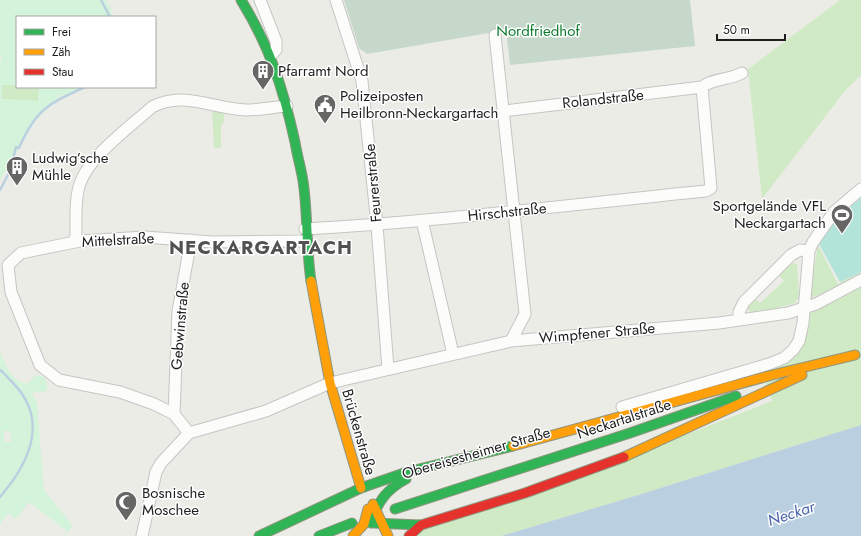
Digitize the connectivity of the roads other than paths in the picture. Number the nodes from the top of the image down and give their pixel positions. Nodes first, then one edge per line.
1 (241, 0) edge
2 (260, 0) edge
3 (336, 0) edge
4 (496, 35) dead end
5 (271, 55) junction
6 (742, 73) dead end
7 (702, 87) junction
8 (287, 106) junction
9 (504, 111) junction
10 (861, 189) edge
11 (514, 212) junction
12 (422, 220) junction
13 (377, 225) junction
14 (305, 229) junction
15 (191, 240) junction
16 (306, 241) junction
17 (73, 242) junction
18 (804, 250) junction
19 (861, 280) edge
20 (804, 309) junction
21 (739, 320) junction
22 (510, 341) junction
23 (453, 354) junction
24 (858, 354) edge
25 (388, 369) junction
26 (814, 369) junction
27 (330, 383) junction
28 (174, 414) junction
29 (189, 433) junction
30 (531, 440) junction
31 (486, 453) junction
32 (364, 495) junction
33 (375, 507) junction
34 (395, 509) dead end
35 (370, 522) junction
36 (352, 523) dead end
37 (383, 524) junction
38 (421, 525) junction
39 (142, 536) edge
40 (259, 536) edge
41 (319, 536) edge
42 (353, 536) edge
43 (388, 536) edge
44 (409, 536) edge

1 - 5 main road, Brückenstraße
2 - 5 street
3 - 13 street, Feurerstraße
4 - 9 street
5 - 8 main road, Brückenstraße
6 - 7 street, Rolandstraße
7 - 9 street, Rolandstraße
7 - 11 street, Hirschstraße
8 - 14 main road, Brückenstraße
8 - 17 street
9 - 11 street
10 - 18 street
11 - 12 street, Hirschstraße
11 - 22 street
12 - 13 street, Hirschstraße
12 - 23 street
13 - 14 street, Hirschstraße
13 - 25 street, Feurerstraße
14 - 16 main road, Brückenstraße
15 - 16 street, Mittelstraße
15 - 17 street, Mittelstraße
15 - 28 street, Gebwinstraße
16 - 27 main road, Brückenstraße
17 - 28 street, Mittelstraße
18 - 20 street, Obereisesheimer Straße
18 - 21 street
19 - 20 street, Wimpfener Straße
20 - 21 street, Wimpfener Straße
20 - 30 street, Obereisesheimer Straße
21 - 22 street, Wimpfener Straße
22 - 23 street, Wimpfener Straße
23 - 25 street, Wimpfener Straße
24 - 26 main road, Neckartalstraße
24 - 30 main road
25 - 27 street, Wimpfener Straße
26 - 34 main road, Neckartalstraße
26 - 38 main road
27 - 29 street, Wimpfener Straße
27 - 32 main road, Brückenstraße
28 - 29 street
29 - 39 street
30 - 31 main road, Obereisesheimer Straße
31 - 32 main road, Obereisesheimer Straße
31 - 33 main road
32 - 33 main road
32 - 35 main road, Brückenstraße
32 - 40 main road, Obereisesheimer Straße
33 - 35 main road
33 - 37 main road
35 - 37 main road
35 - 42 main road
36 - 41 main road
37 - 38 main road
37 - 43 main road
38 - 44 main road

